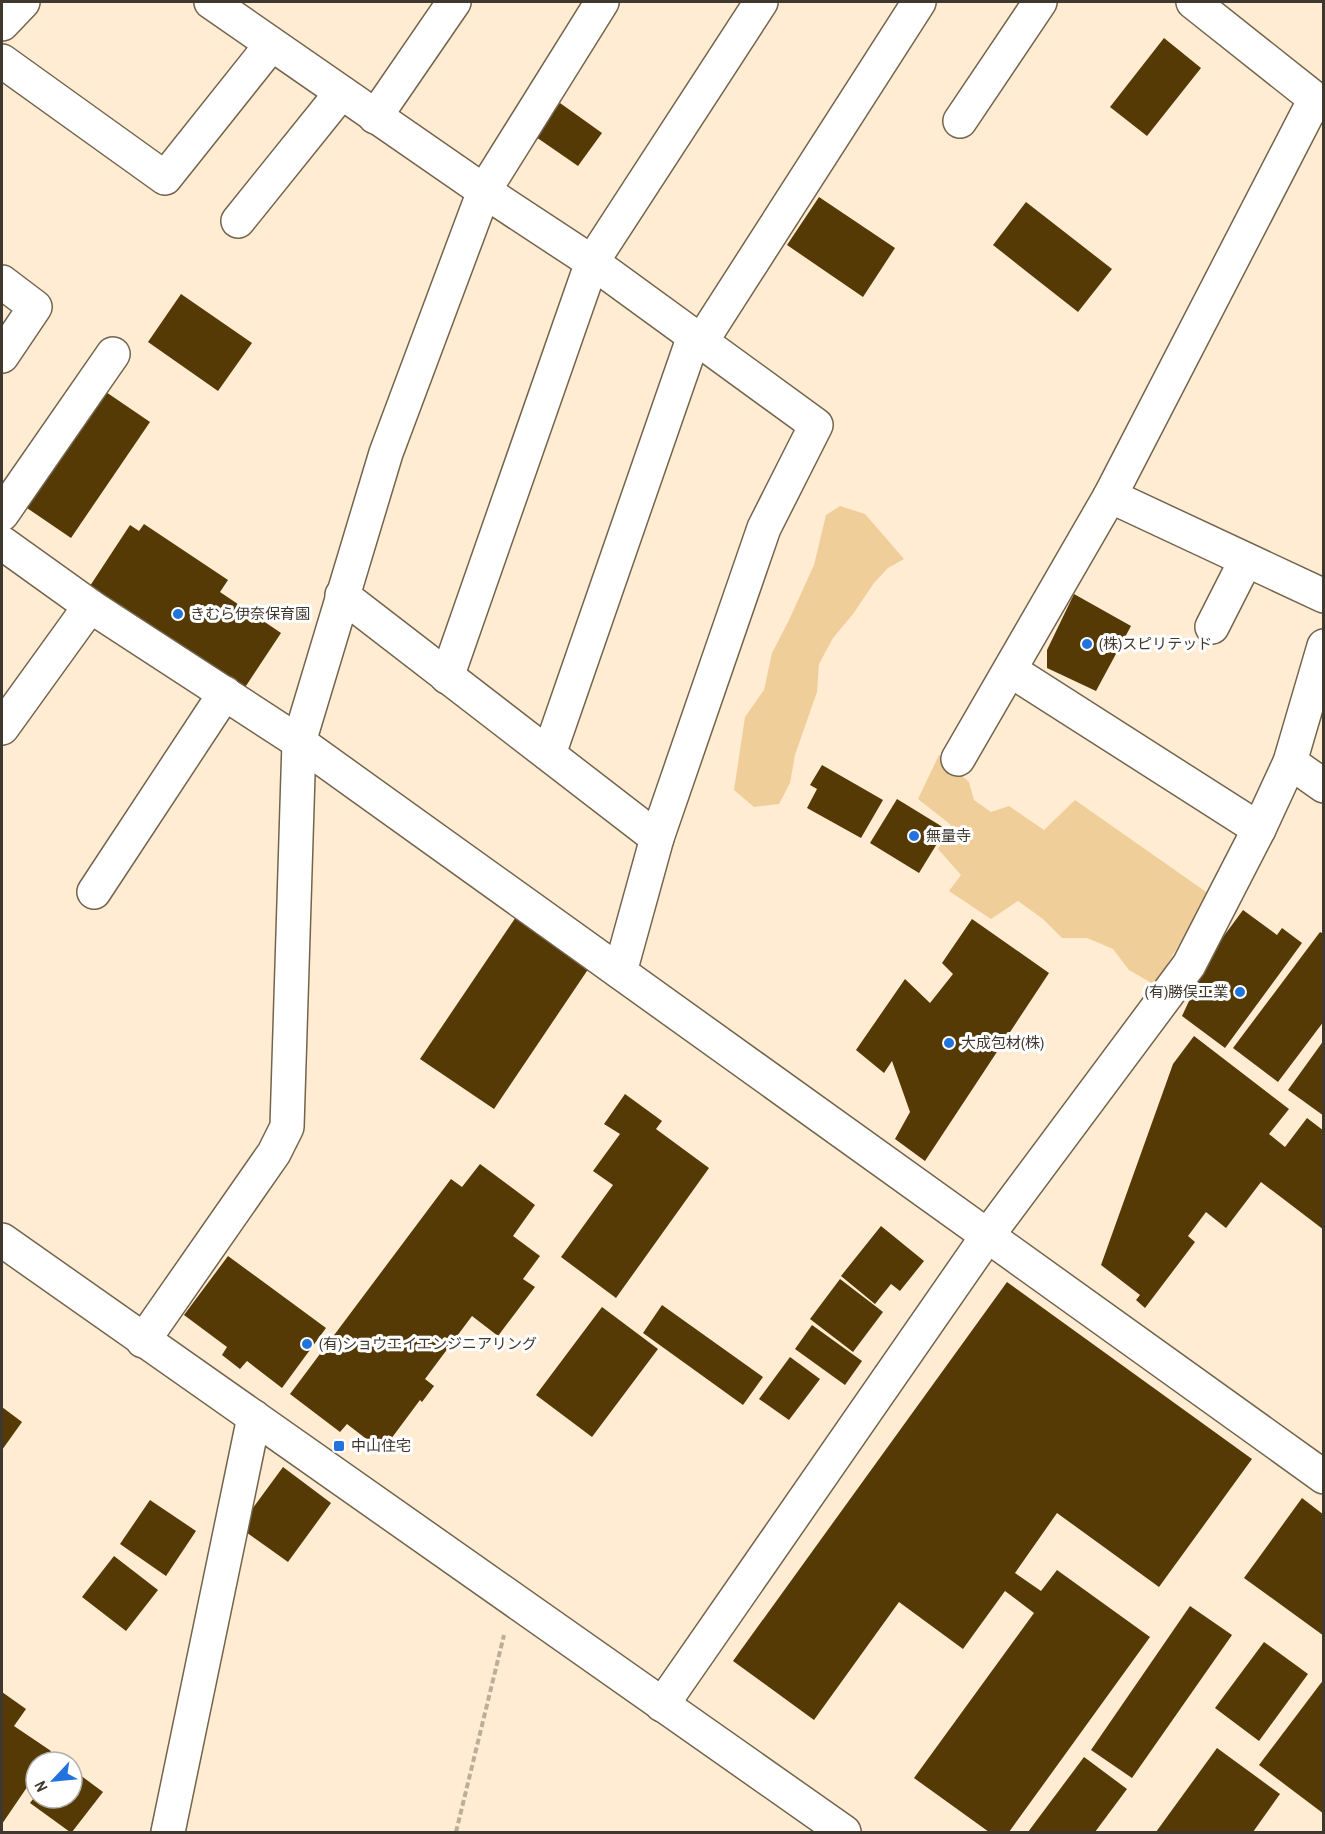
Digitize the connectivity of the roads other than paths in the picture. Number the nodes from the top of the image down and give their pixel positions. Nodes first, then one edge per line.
1 (23, 2) edge
2 (211, 2) edge
3 (454, 2) edge
4 (602, 2) edge
5 (761, 2) edge
6 (919, 2) edge
7 (1040, 2) edge
8 (1193, 2) edge
9 (2, 24) edge
10 (271, 45) junction
11 (2, 61) edge
12 (341, 93) junction
13 (1319, 102) edge
14 (375, 117) junction
15 (960, 120) dead end
16 (484, 191) junction
17 (238, 221) dead end
18 (592, 262) junction
19 (2, 282) edge
20 (698, 339) junction
21 (113, 354) dead end
22 (2, 356) edge
23 (1110, 496) junction
24 (2, 514) edge
25 (2, 543) edge
26 (1246, 560) junction
27 (342, 596) junction
28 (1323, 596) edge
29 (90, 606) junction
30 (1212, 627) dead end
31 (1323, 646) edge
32 (1010, 670) junction
33 (447, 677) junction
34 (225, 693) junction
35 (2, 728) edge
36 (299, 742) junction
37 (549, 754) junction
38 (958, 759) dead end
39 (1290, 762) junction
40 (1323, 786) edge
41 (1259, 829) junction
42 (657, 838) junction
43 (94, 892) dead end
44 (620, 972) junction
45 (988, 1235) junction
46 (2, 1240) edge
47 (143, 1341) junction
48 (254, 1417) junction
49 (1323, 1477) edge
50 (662, 1706) junction
51 (168, 1833) edge
52 (844, 1833) edge

1 - 9 street
2 - 10 street
3 - 14 street
4 - 16 street
5 - 18 street
6 - 20 street
7 - 15 street
8 - 13 street
10 - 11 street
10 - 12 street
12 - 14 street
12 - 17 street
13 - 23 street
14 - 16 street
16 - 18 street
16 - 27 street
18 - 20 street
18 - 33 street
19 - 22 street
20 - 37 street
20 - 42 street
21 - 24 street
23 - 26 street
23 - 32 street
25 - 29 street
26 - 28 street
26 - 30 street
27 - 33 street
27 - 36 street
29 - 34 street
29 - 35 street
31 - 39 street
32 - 38 street
32 - 41 street
33 - 37 street
34 - 36 street
34 - 43 street
36 - 44 street
36 - 47 street
37 - 42 street
39 - 40 street
39 - 41 street
41 - 45 street
42 - 44 street
44 - 45 street
45 - 49 street
45 - 50 street
46 - 47 street
47 - 48 street
48 - 50 street
48 - 51 street
50 - 52 street

